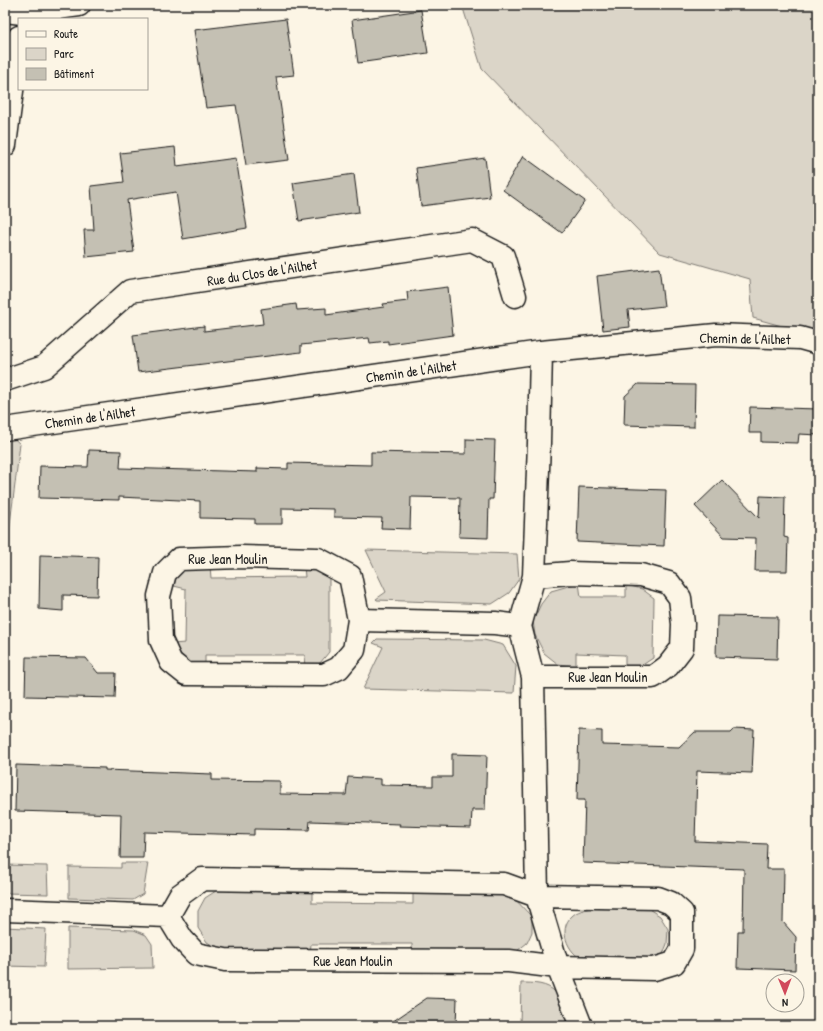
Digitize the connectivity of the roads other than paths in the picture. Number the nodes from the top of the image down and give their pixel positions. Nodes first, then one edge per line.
1 (79, 5) edge
2 (18, 12) edge
3 (18, 45) edge
4 (5, 144) edge
5 (515, 296) dead end
6 (818, 343) edge
7 (541, 352) junction
8 (5, 380) edge
9 (5, 429) edge
10 (534, 576) junction
11 (359, 620) junction
12 (520, 626) junction
13 (533, 677) junction
14 (537, 896) junction
15 (5, 910) edge
16 (168, 916) junction
17 (558, 967) junction
18 (581, 1026) edge

1 - 2 street
3 - 4 street
5 - 8 street, Rue du Clos de l'Ailhet
6 - 7 street, Chemin de l'Ailhet
7 - 9 street, Chemin de l'Ailhet
7 - 10 street
10 - 12 street
10 - 13 street, Rue Jean Moulin
11 - 11 street, Rue Jean Moulin
11 - 12 street
12 - 13 street
13 - 14 street
14 - 16 street, Rue Jean Moulin
14 - 17 street
14 - 17 street, Rue Jean Moulin
15 - 16 street
16 - 17 street, Rue Jean Moulin
17 - 18 street

